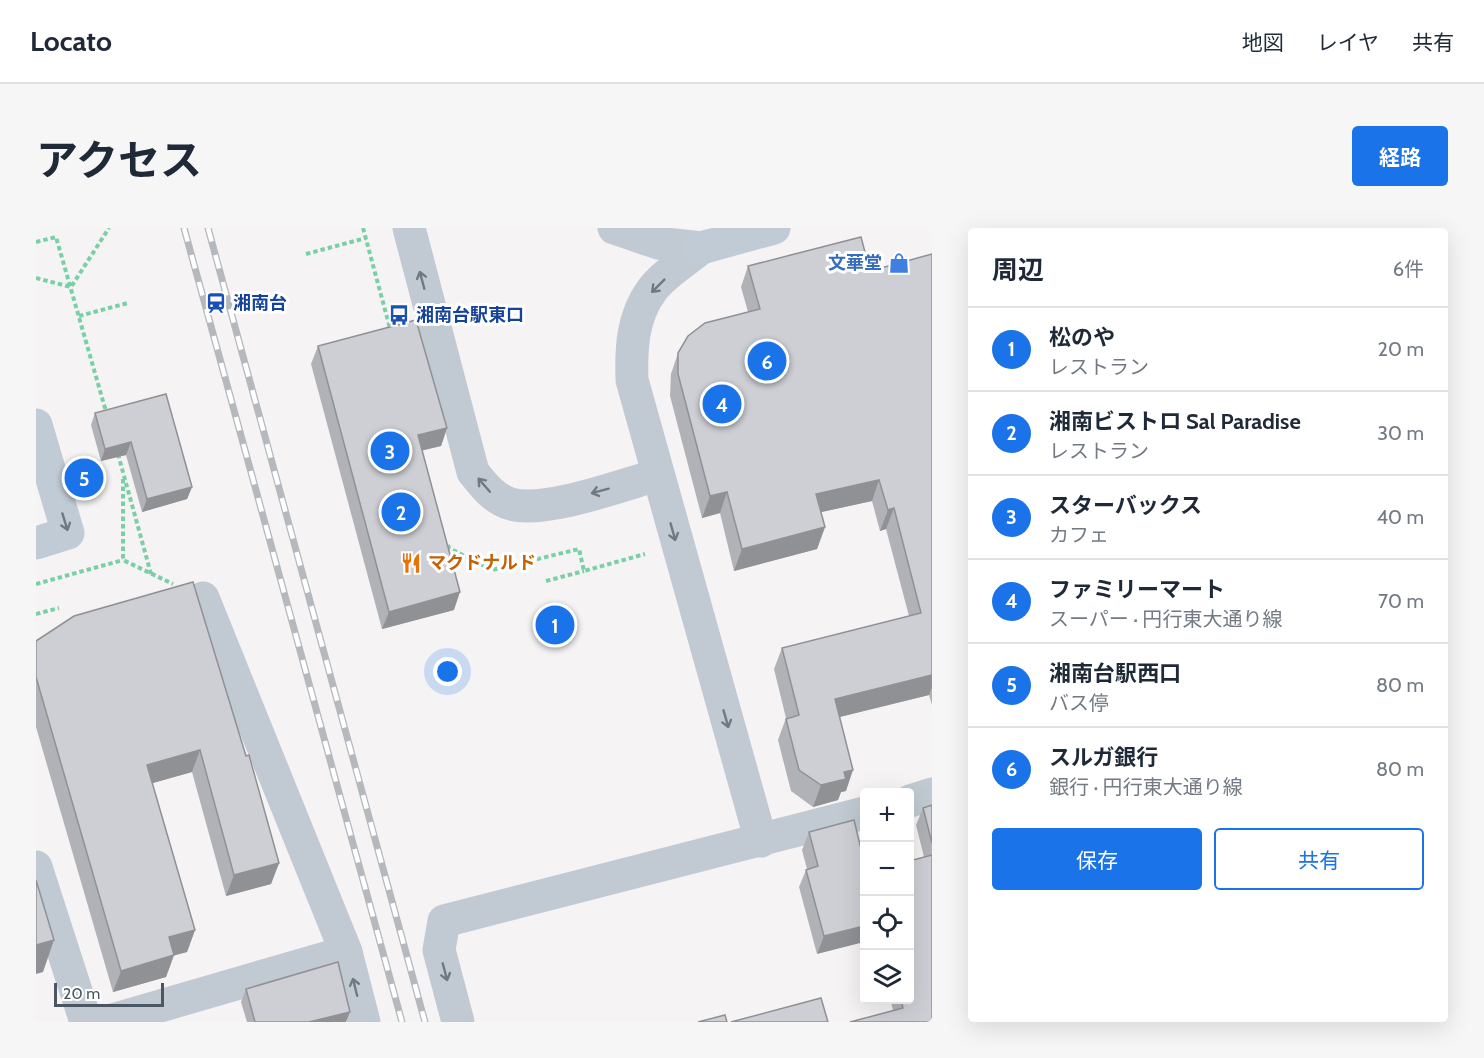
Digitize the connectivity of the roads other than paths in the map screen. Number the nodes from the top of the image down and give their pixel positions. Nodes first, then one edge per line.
1 (409, 228) edge
2 (614, 228) edge
3 (774, 228) edge
4 (701, 248) junction
5 (36, 425) edge
6 (657, 475) junction
7 (36, 543) edge
8 (203, 598) road end
9 (932, 794) edge
10 (914, 799) edge
11 (860, 814) edge
12 (761, 841) junction
13 (36, 867) edge
14 (346, 952) junction
15 (86, 1022) edge
16 (105, 1022) edge
17 (364, 1022) edge
18 (458, 1022) edge

6 -> 1 street
2 - 4 street
3 - 4 street
4 -> 6 street
5 -> 7 street
6 -> 12 street
8 - 14 street
9 - 10 street
11 - 12 street
12 -> 18 street
13 - 15 street
14 - 16 street
17 -> 14 street

